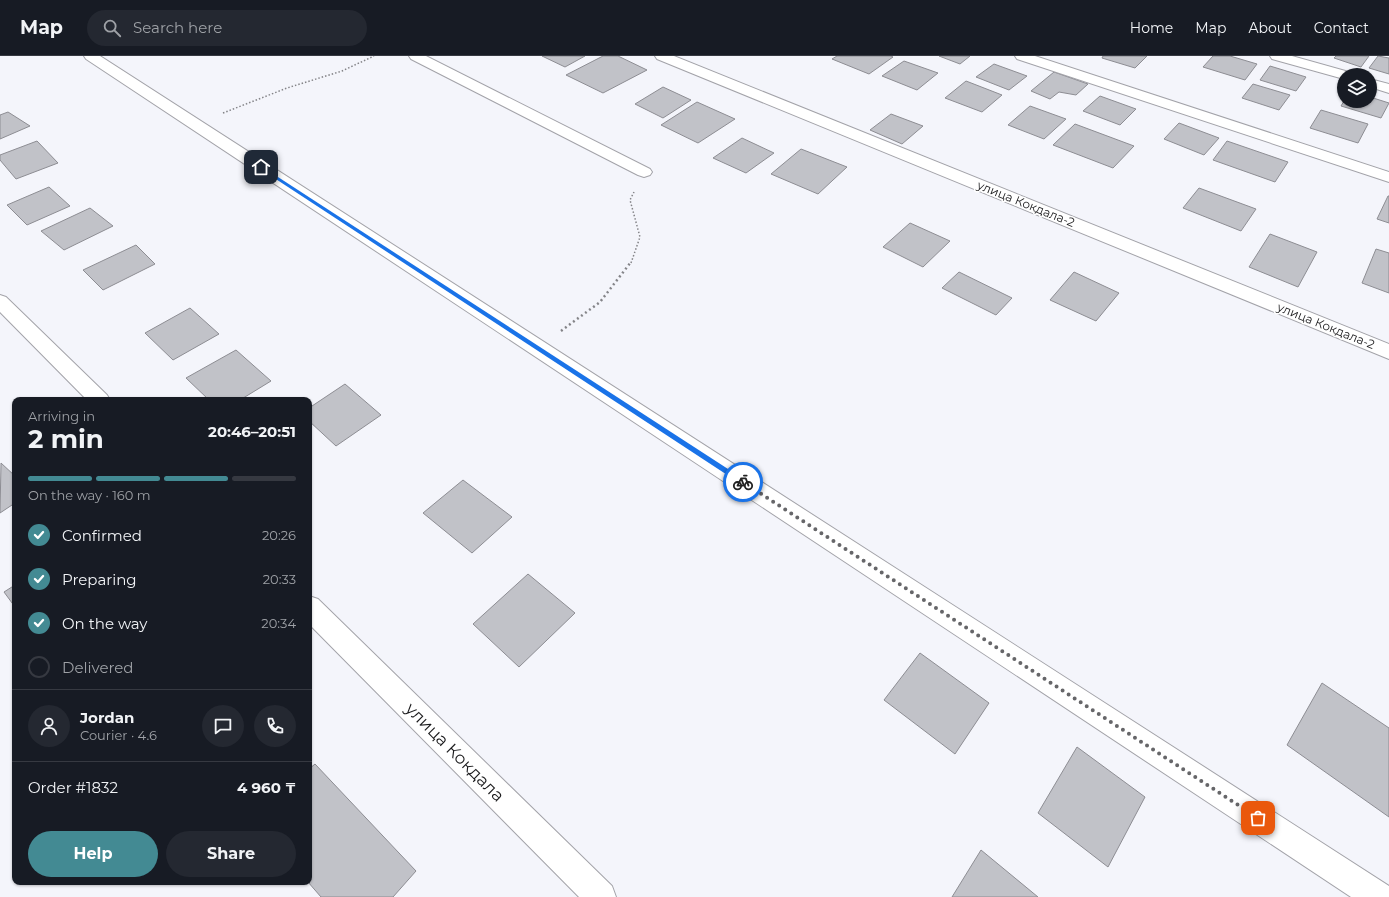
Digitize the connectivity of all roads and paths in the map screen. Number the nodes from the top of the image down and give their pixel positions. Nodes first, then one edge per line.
1 (91, 56) edge
2 (374, 56) edge
3 (416, 56) edge
4 (662, 56) edge
5 (1022, 56) edge
6 (1277, 56) edge
7 (1337, 73) edge
8 (1377, 85) edge
9 (1389, 88) edge
10 (195, 124) junction
11 (644, 172) joint
12 (1389, 177) edge
13 (0, 301) edge
14 (537, 348) junction
15 (1389, 352) edge
16 (97, 397) edge
17 (312, 610) edge
18 (601, 897) edge
19 (1378, 897) edge

1 - 10 street
2 - 10 path
3 - 11 street
4 - 15 street, улица Кокдала-2
5 - 12 street
6 - 7 street
8 - 9 street
10 - 14 street
11 - 14 path
13 - 16 street
14 - 19 street
17 - 18 street, улица Кокдала

